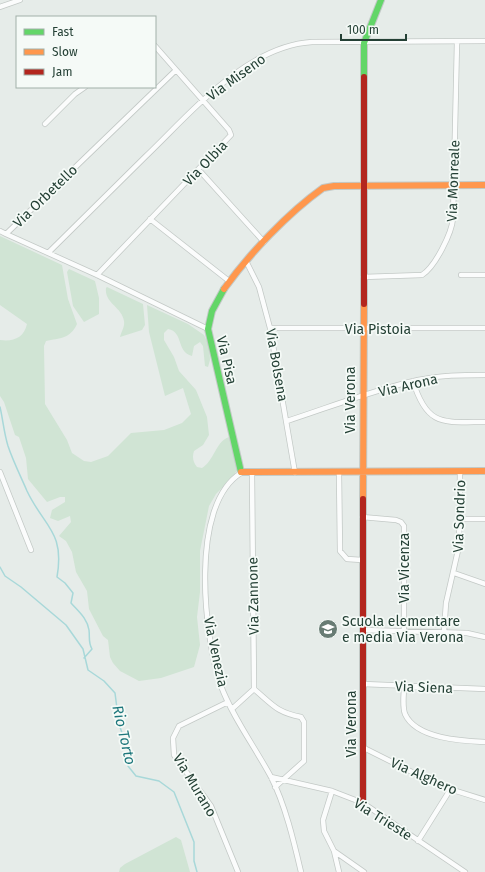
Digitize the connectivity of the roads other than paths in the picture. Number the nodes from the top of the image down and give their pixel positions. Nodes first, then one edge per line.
1 (20, 0) edge
2 (380, 0) edge
3 (0, 7) edge
4 (485, 41) edge
5 (458, 42) junction
6 (364, 43) junction
7 (156, 47) edge
8 (176, 70) junction
9 (84, 88) edge
10 (203, 101) junction
11 (45, 124) dead end
12 (199, 170) junction
13 (363, 185) junction
14 (485, 185) edge
15 (454, 186) junction
16 (150, 219) junction
17 (0, 231) edge
18 (6, 234) junction
19 (264, 242) junction
20 (48, 253) junction
21 (246, 261) junction
22 (461, 274) dead end
23 (97, 275) junction
24 (485, 275) edge
25 (363, 277) junction
26 (229, 281) junction
27 (270, 328) junction
28 (485, 328) edge
29 (363, 329) junction
30 (208, 330) junction
31 (485, 375) edge
32 (413, 381) junction
33 (362, 396) junction
34 (287, 421) junction
35 (485, 422) edge
36 (460, 471) junction
37 (485, 471) edge
38 (0, 472) edge
39 (241, 473) junction
40 (252, 473) junction
41 (295, 473) junction
42 (339, 473) junction
43 (362, 473) junction
44 (362, 517) junction
45 (460, 519) junction
46 (485, 519) edge
47 (31, 550) dead end
48 (362, 560) junction
49 (454, 573) junction
50 (485, 584) edge
51 (362, 630) junction
52 (404, 630) junction
53 (444, 632) junction
54 (485, 637) edge
55 (363, 684) junction
56 (404, 686) junction
57 (254, 689) junction
58 (485, 689) edge
59 (228, 702) junction
60 (232, 709) junction
61 (485, 742) edge
62 (364, 748) junction
63 (271, 777) junction
64 (284, 780) junction
65 (275, 788) junction
66 (332, 790) junction
67 (450, 790) junction
68 (485, 800) edge
69 (363, 803) junction
70 (418, 841) junction
71 (334, 851) junction
72 (458, 867) junction
73 (238, 872) edge
74 (301, 872) edge
75 (339, 872) edge
76 (364, 872) edge
77 (454, 872) edge
78 (465, 872) edge

1 - 3 street
2 - 6 street, Via Verona
4 - 5 street, Via Miseno
5 - 6 street, Via Miseno
5 - 15 street, Via Monreale
6 - 10 street, Via Miseno
6 - 13 street, Via Verona
7 - 8 street, Via Olbia
8 - 10 street, Via Olbia
8 - 18 street, Via Orbetello
9 - 11 street
10 - 12 street, Via Olbia
10 - 20 street, Via Miseno
12 - 16 street, Via Olbia
12 - 19 street
13 - 15 street, Via Pisa
13 - 19 street, Via Pisa
13 - 25 street, Via Verona
14 - 15 street, Via Pisa
15 - 25 street, Via Monreale
16 - 23 street, Via Olbia
16 - 26 street
17 - 18 street
18 - 20 street, Via Orbetello
19 - 21 street, Via Pisa
20 - 23 street, Via Orbetello
21 - 26 street, Via Pisa
21 - 27 street, Via Bolsena
22 - 24 street
23 - 30 street, Via Orbetello
25 - 29 street, Via Verona
26 - 30 street, Via Pisa
27 - 29 street, Via Pistoia
27 - 34 street, Via Bolsena
28 - 29 street, Via Pistoia
29 - 33 street, Via Verona
30 - 39 street, Via Pisa
31 - 32 street, Via Arona
32 - 33 street, Via Arona
32 - 35 street
33 - 34 street, Via Arona
33 - 43 street, Via Verona
34 - 41 street, Via Bolsena
36 - 37 street
36 - 43 street
36 - 45 street, Via Sondrio
38 - 47 street
39 - 40 street
39 - 59 street, Via Venezia
40 - 41 street
40 - 57 street, Via Zannone
41 - 42 street
42 - 43 street
42 - 48 street
43 - 44 street, Via Verona
44 - 48 street, Via Verona
44 - 52 street, Via Vicenza
45 - 46 street
45 - 49 street, Via Sondrio
48 - 51 street, Via Verona
49 - 50 street
49 - 53 street, Via Sondrio
51 - 52 street
51 - 55 street, Via Verona
52 - 53 street
53 - 54 street
55 - 56 street, Via Siena
55 - 62 street, Via Verona
56 - 58 street, Via Siena
56 - 61 street
57 - 60 street
57 - 64 street
59 - 60 street, Via Venezia
59 - 73 street, Via Murano
60 - 63 street, Via Venezia
62 - 67 street, Via Alghero
62 - 69 street, Via Verona
63 - 64 street, Via Trieste
63 - 65 street, Via Venezia
64 - 65 street
64 - 66 street, Via Trieste
65 - 74 street, Via Venezia
66 - 69 street, Via Trieste
66 - 71 street
67 - 68 street, Via Alghero
67 - 70 street
69 - 70 street, Via Trieste
70 - 72 street, Via Trieste
71 - 75 street
71 - 76 street
72 - 77 street
72 - 78 street, Via Trieste

